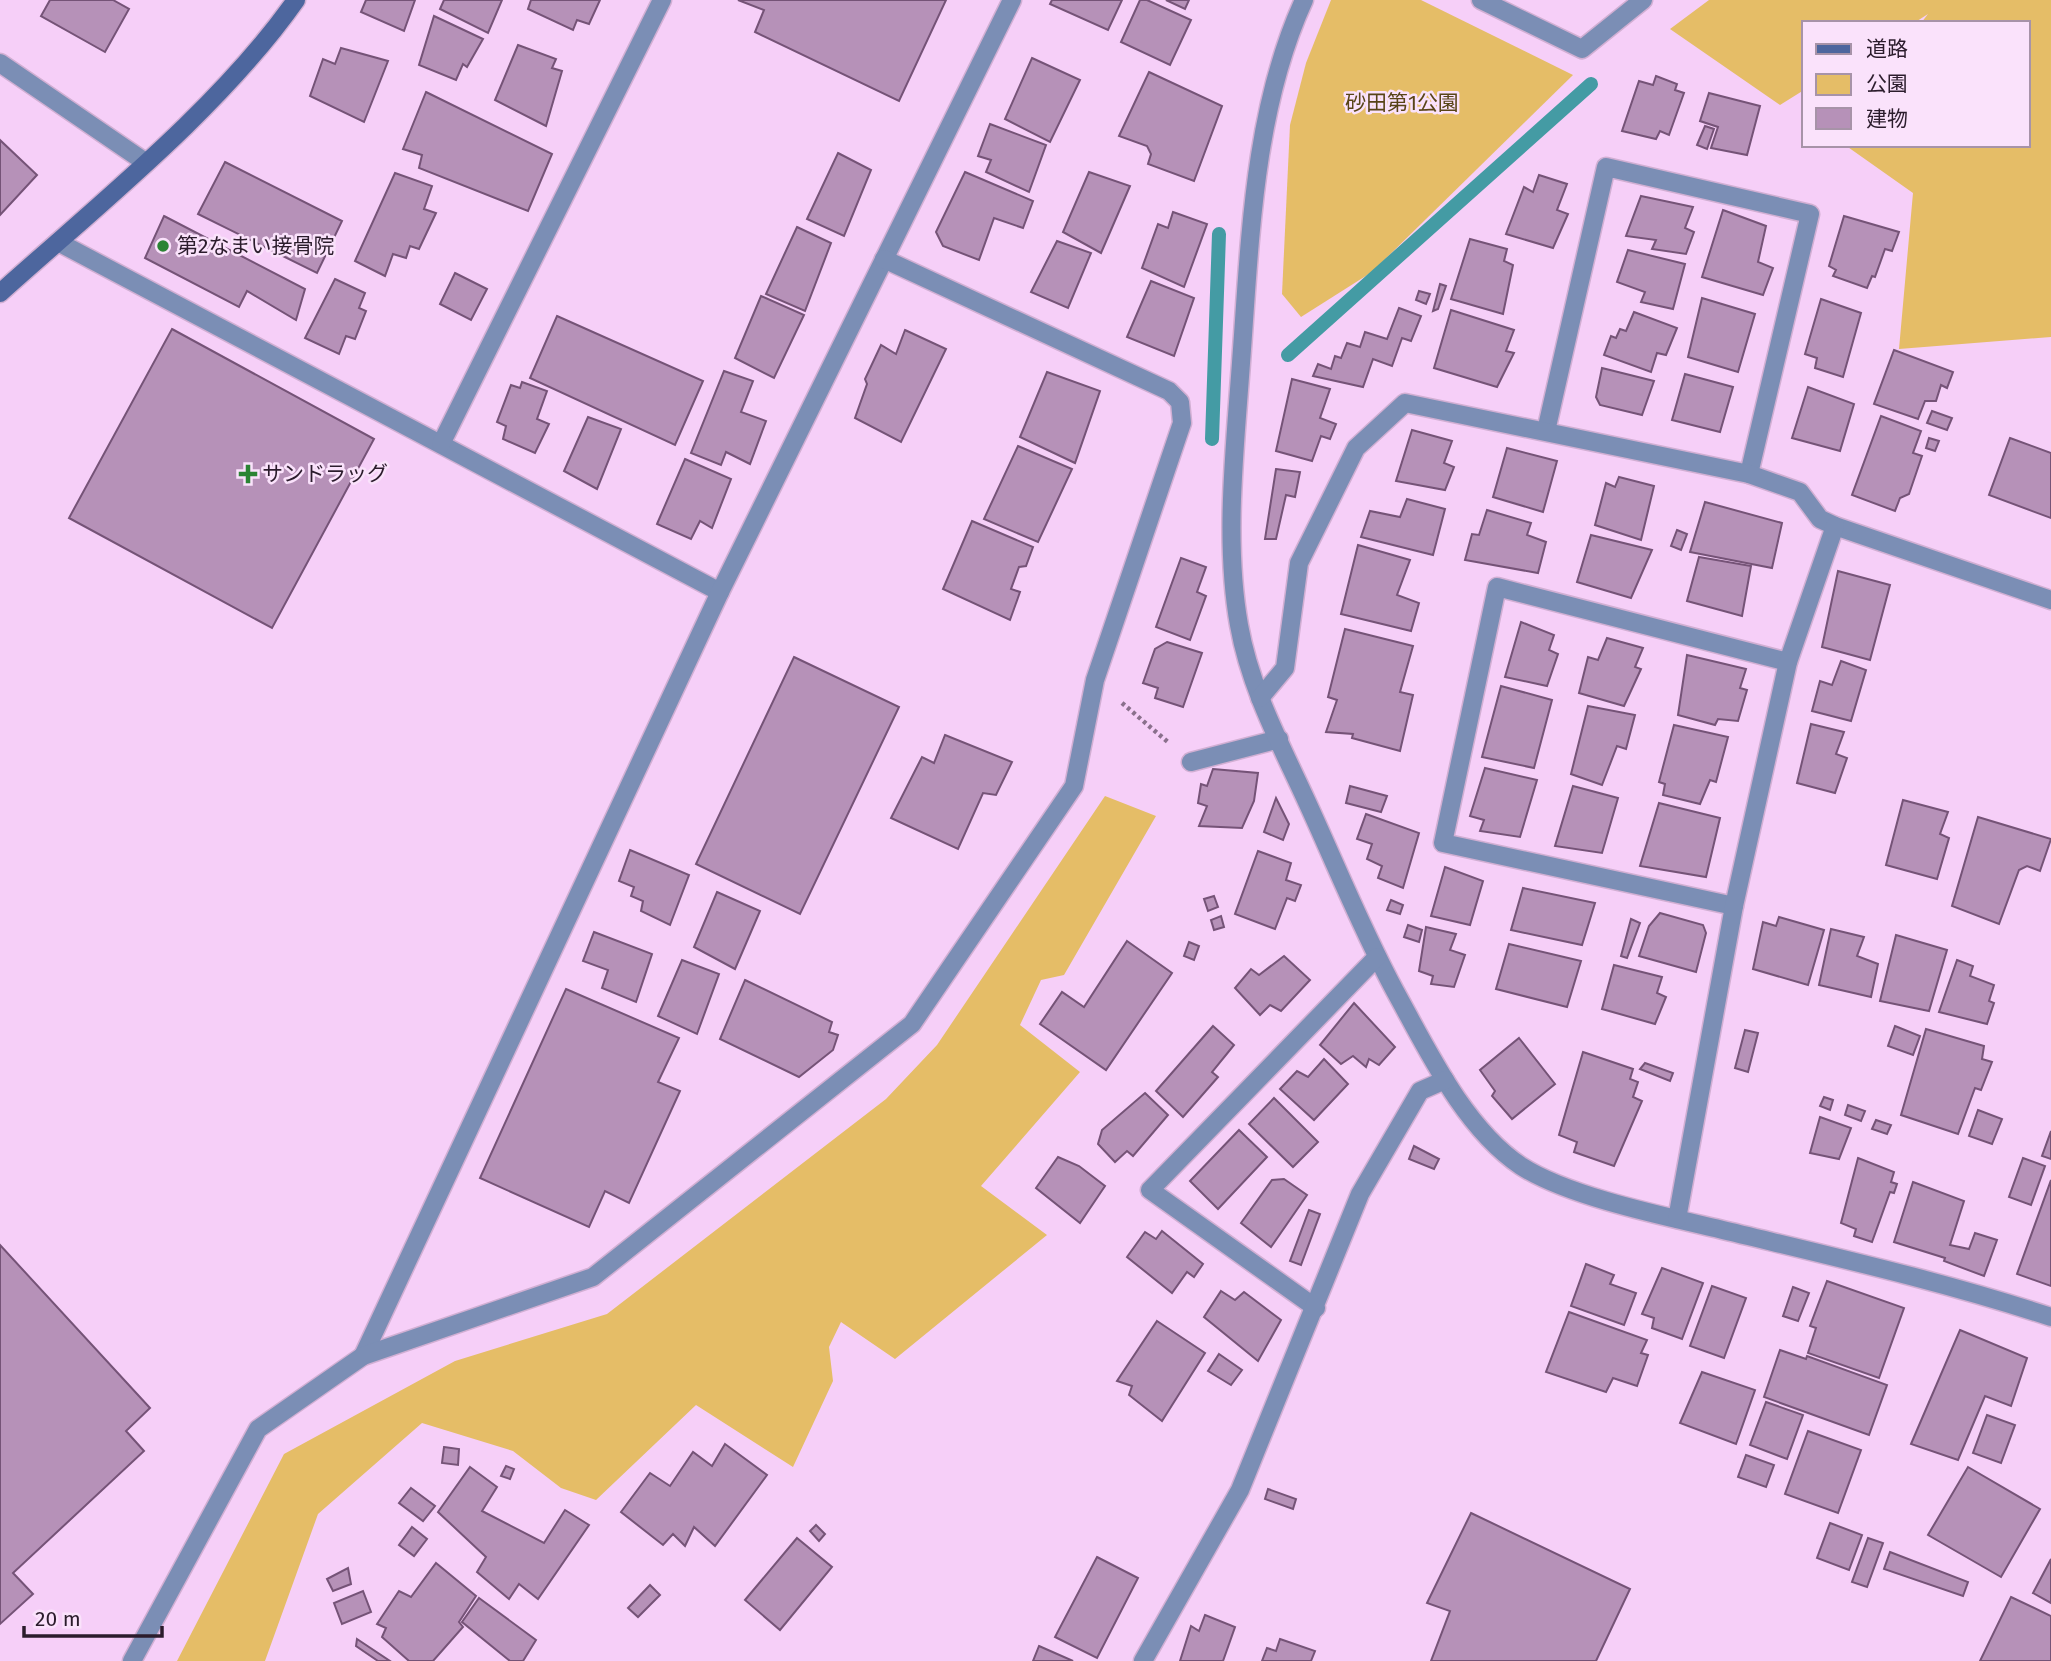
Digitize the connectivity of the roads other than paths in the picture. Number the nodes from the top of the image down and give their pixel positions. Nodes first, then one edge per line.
1 (296, 0) edge
2 (662, 0) edge
3 (1012, 0) edge
4 (1304, 0) edge
5 (1481, 0) edge
6 (1643, 0) edge
7 (0, 63) edge
8 (145, 162) junction
9 (58, 242) junction
10 (884, 259) junction
11 (0, 293) edge
12 (1546, 431) junction
13 (440, 444) junction
14 (1749, 474) junction
15 (1835, 526) junction
16 (720, 592) junction
17 (2051, 600) edge
18 (1788, 662) junction
19 (1260, 698) junction
20 (1279, 739) junction
21 (1191, 762) road end
22 (1734, 906) junction
23 (1377, 957) junction
24 (1445, 1080) junction
25 (1677, 1219) junction
26 (1316, 1308) junction
27 (2051, 1317) edge
28 (363, 1356) junction
29 (132, 1661) edge
30 (1143, 1661) edge

1 - 8 street
2 - 13 street
3 - 10 street
4 - 19 street
5 - 6 street
7 - 8 street
8 - 9 street
9 - 11 street
9 - 13 street
10 - 16 street
10 - 28 street
12 - 14 street
12 - 14 street
12 - 19 street
13 - 16 street
14 - 15 street
15 - 17 street
15 - 18 street
16 - 28 street
18 - 22 street
18 - 22 street
19 - 20 street
20 - 21 street
20 - 23 street
22 - 25 street
23 - 24 street
23 - 26 street
24 - 25 street
24 - 26 street
25 - 27 street
26 - 30 street
28 - 29 street

